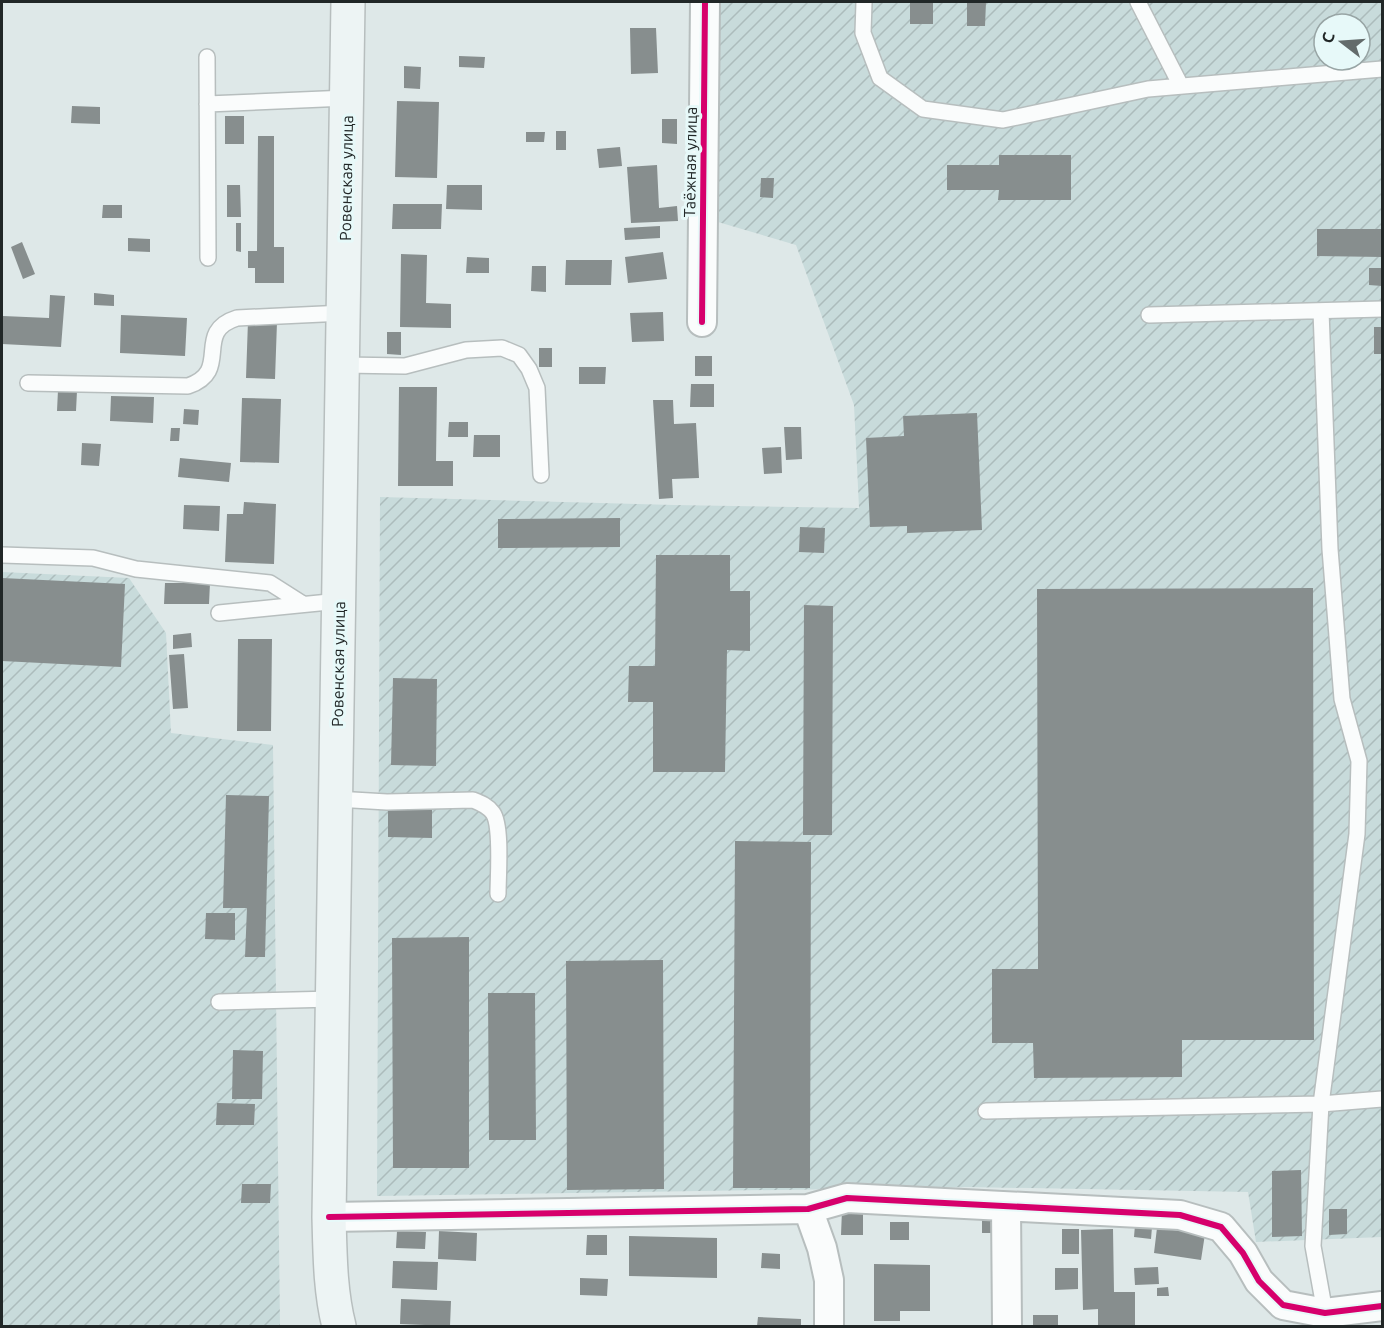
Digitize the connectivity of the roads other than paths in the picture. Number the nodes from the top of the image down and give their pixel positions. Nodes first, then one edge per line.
1 (348, 2) edge
2 (705, 2) edge
3 (864, 2) edge
4 (1138, 2) edge
5 (207, 57) dead end
6 (1383, 69) edge
7 (1181, 86) junction
8 (347, 98) junction
9 (207, 104) junction
10 (208, 258) dead end
11 (1383, 309) edge
12 (1321, 311) junction
13 (344, 313) junction
14 (1149, 315) dead end
15 (702, 322) dead end
16 (343, 365) junction
17 (28, 383) dead end
18 (541, 475) dead end
19 (2, 555) edge
20 (339, 601) junction
21 (303, 604) junction
22 (219, 613) dead end
23 (336, 800) junction
24 (498, 894) dead end
25 (333, 999) junction
26 (219, 1002) dead end
27 (1383, 1100) edge
28 (1321, 1104) junction
29 (986, 1110) dead end
30 (1006, 1207) junction
31 (808, 1209) junction
32 (328, 1217) junction
33 (1383, 1306) edge
34 (1327, 1320) edge
35 (339, 1326) edge
36 (829, 1326) edge
37 (1007, 1326) edge

1 - 8 main road, Ровенская улица
2 - 15 street, Таёжная улица
3 - 7 lane
4 - 7 lane
5 - 9 lane
6 - 7 lane
8 - 9 lane
8 - 13 main road, Ровенская улица
9 - 10 lane
11 - 12 lane
12 - 14 lane
12 - 28 lane
13 - 16 main road, Ровенская улица
13 - 17 lane
16 - 18 lane
16 - 20 main road, Ровенская улица
19 - 21 lane
20 - 21 lane
20 - 23 main road, Ровенская улица
21 - 22 lane
23 - 24 lane
23 - 25 main road, Ровенская улица
25 - 26 lane
25 - 32 main road, Ровенская улица
27 - 28 lane
28 - 29 lane
28 - 34 lane
30 - 31 street
30 - 34 street
30 - 37 street
31 - 32 street
31 - 36 street
32 - 35 main road, Ровенская улица
33 - 34 street

